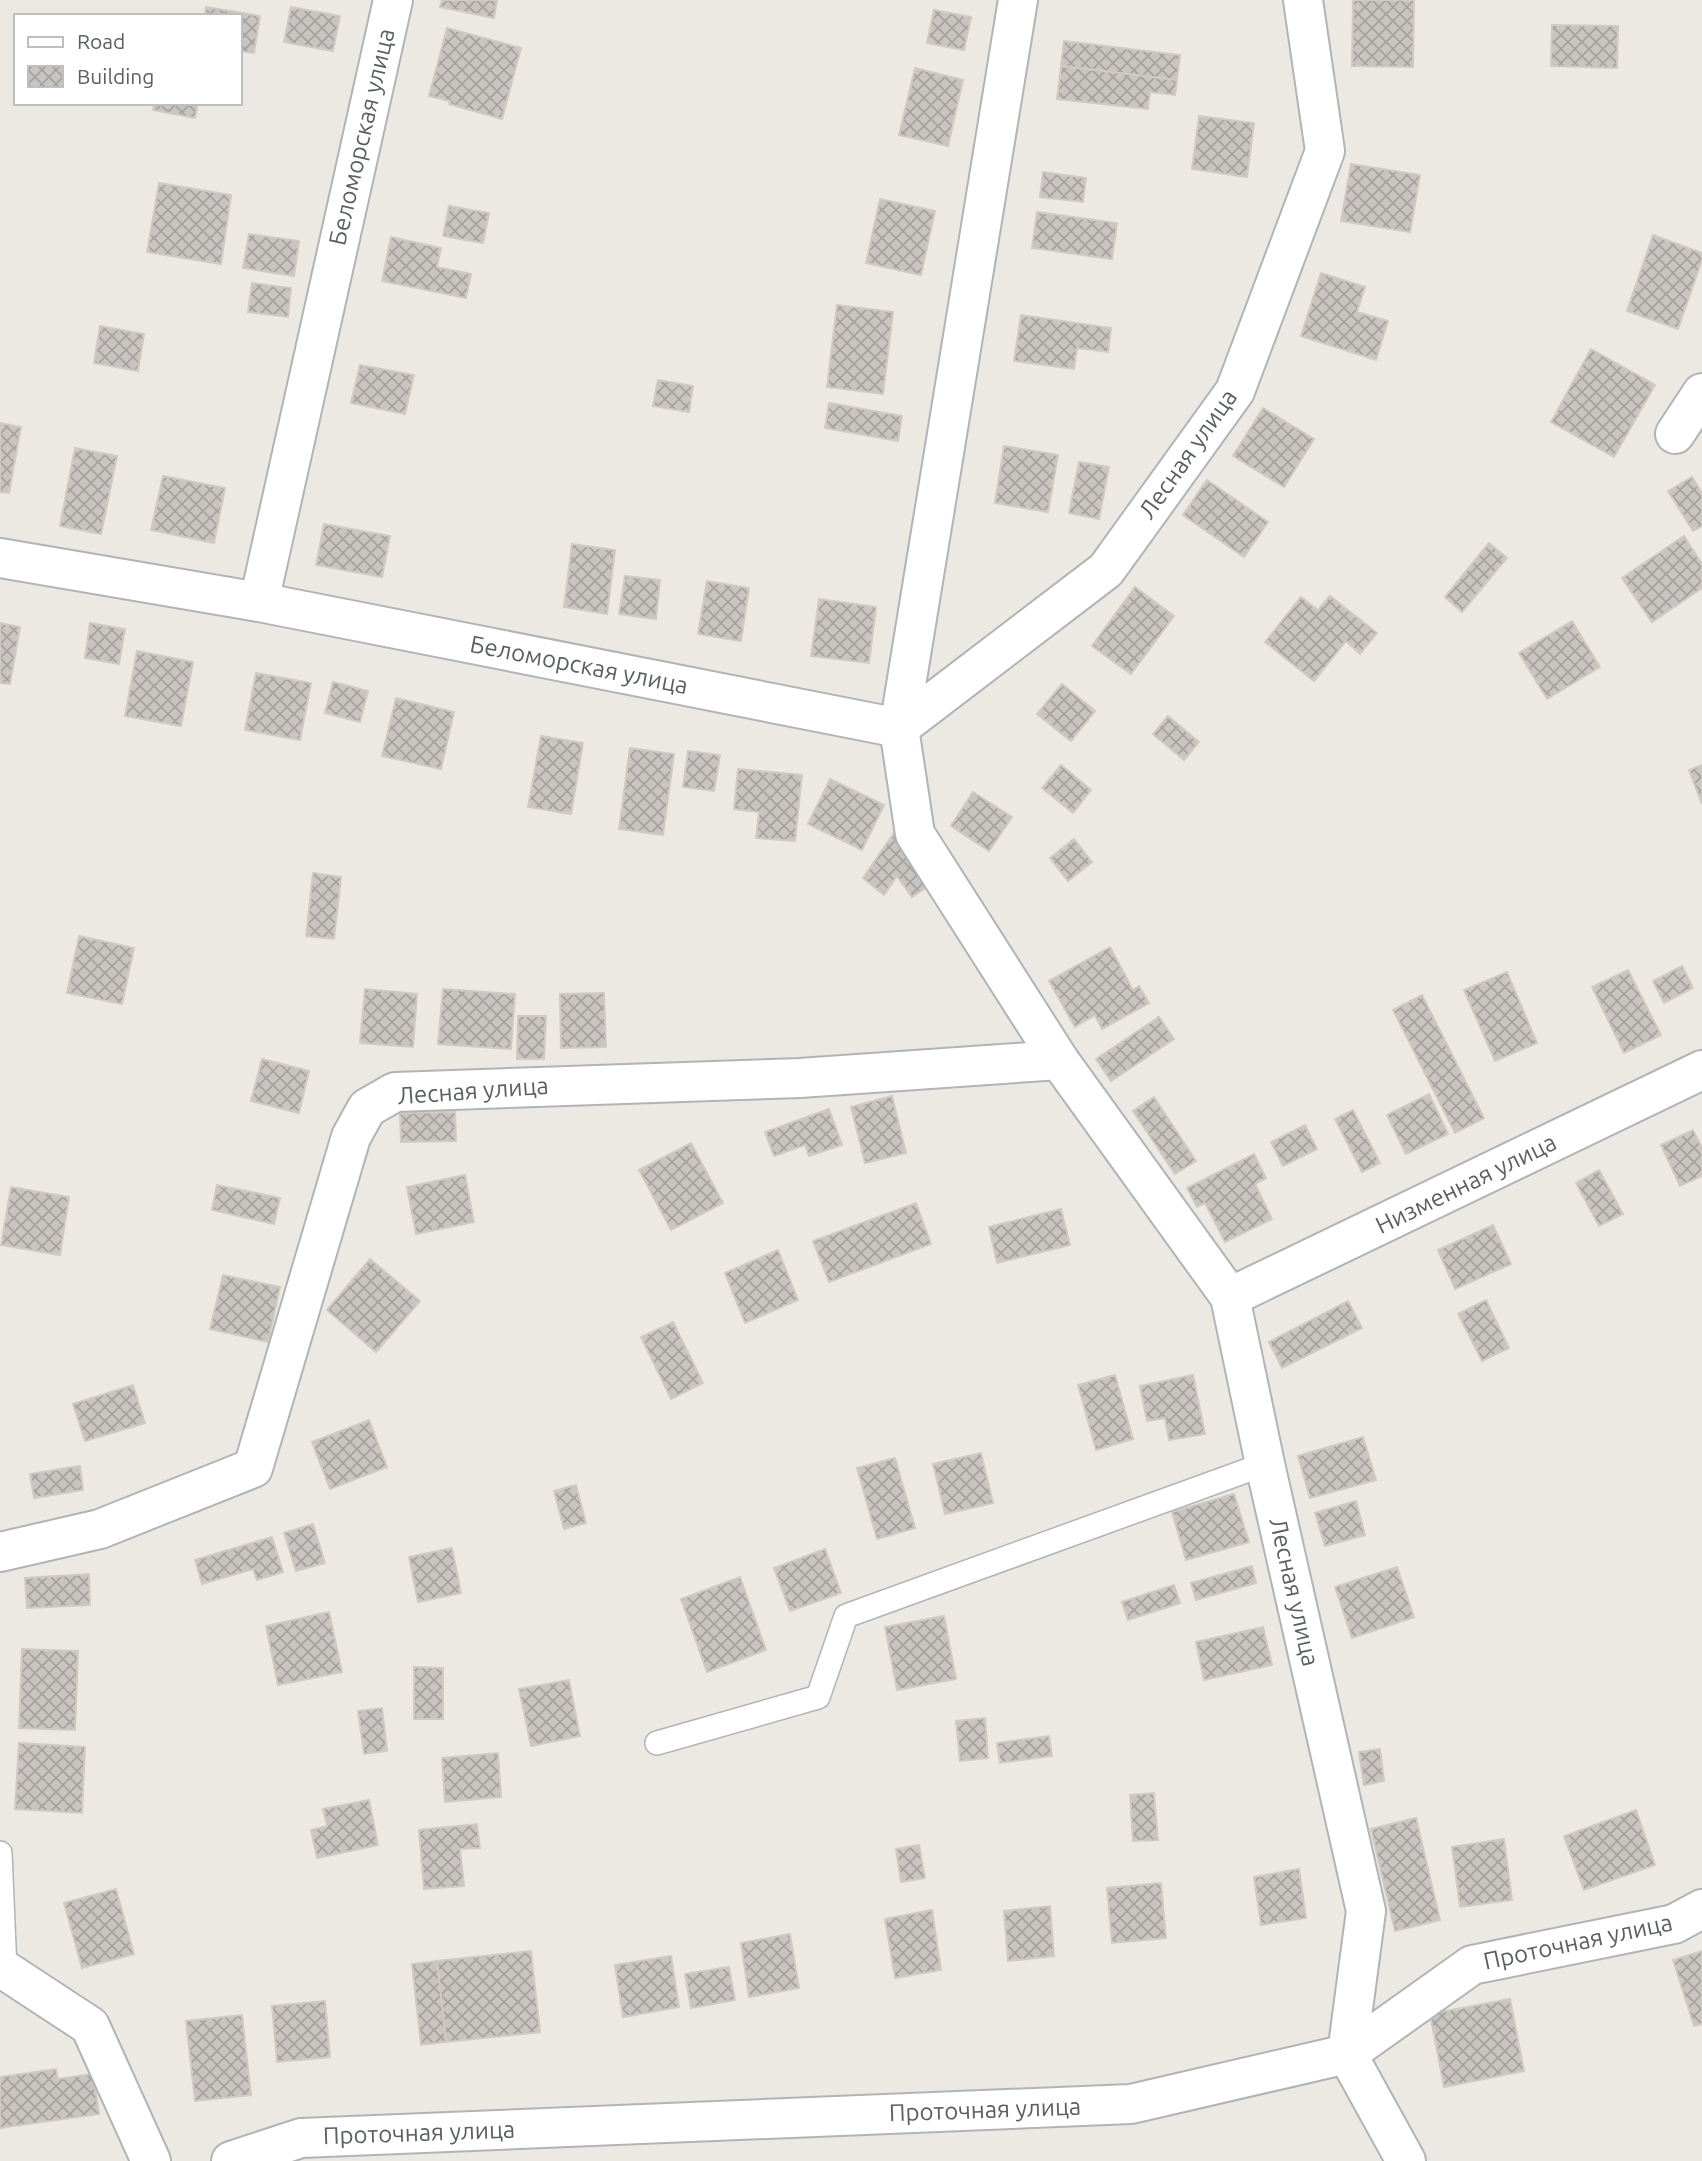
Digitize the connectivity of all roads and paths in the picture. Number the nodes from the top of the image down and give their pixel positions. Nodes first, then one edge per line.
1 (393, 0) edge
2 (1018, 0) edge
3 (1303, 0) edge
4 (1702, 393) edge
5 (1675, 433) dead end
6 (0, 558) edge
7 (259, 602) junction
8 (899, 728) junction
9 (1059, 1060) junction
10 (1702, 1070) edge
11 (1230, 1297) junction
12 (1265, 1464) junction
13 (0, 1552) edge
14 (657, 1743) dead end
15 (0, 1853) edge
16 (1702, 1909) edge
17 (2, 1969) edge
18 (1347, 2054) junction
19 (151, 2161) edge
20 (231, 2161) edge
21 (1406, 2161) edge

1 - 7 street, Беломорская улица
2 - 8 street, Лесная улица
3 - 8 street, Лесная улица
4 - 5 street
6 - 7 street, Беломорская улица
7 - 8 street, Беломорская улица
8 - 9 street, Лесная улица
9 - 11 street, Лесная улица
9 - 13 street, Лесная улица
10 - 11 street, Низменная улица
11 - 12 street, Лесная улица
12 - 14 lane
12 - 18 street, Лесная улица
15 - 17 lane
16 - 18 street, Проточная улица
17 - 19 street
18 - 20 street, Проточная улица
18 - 21 street

